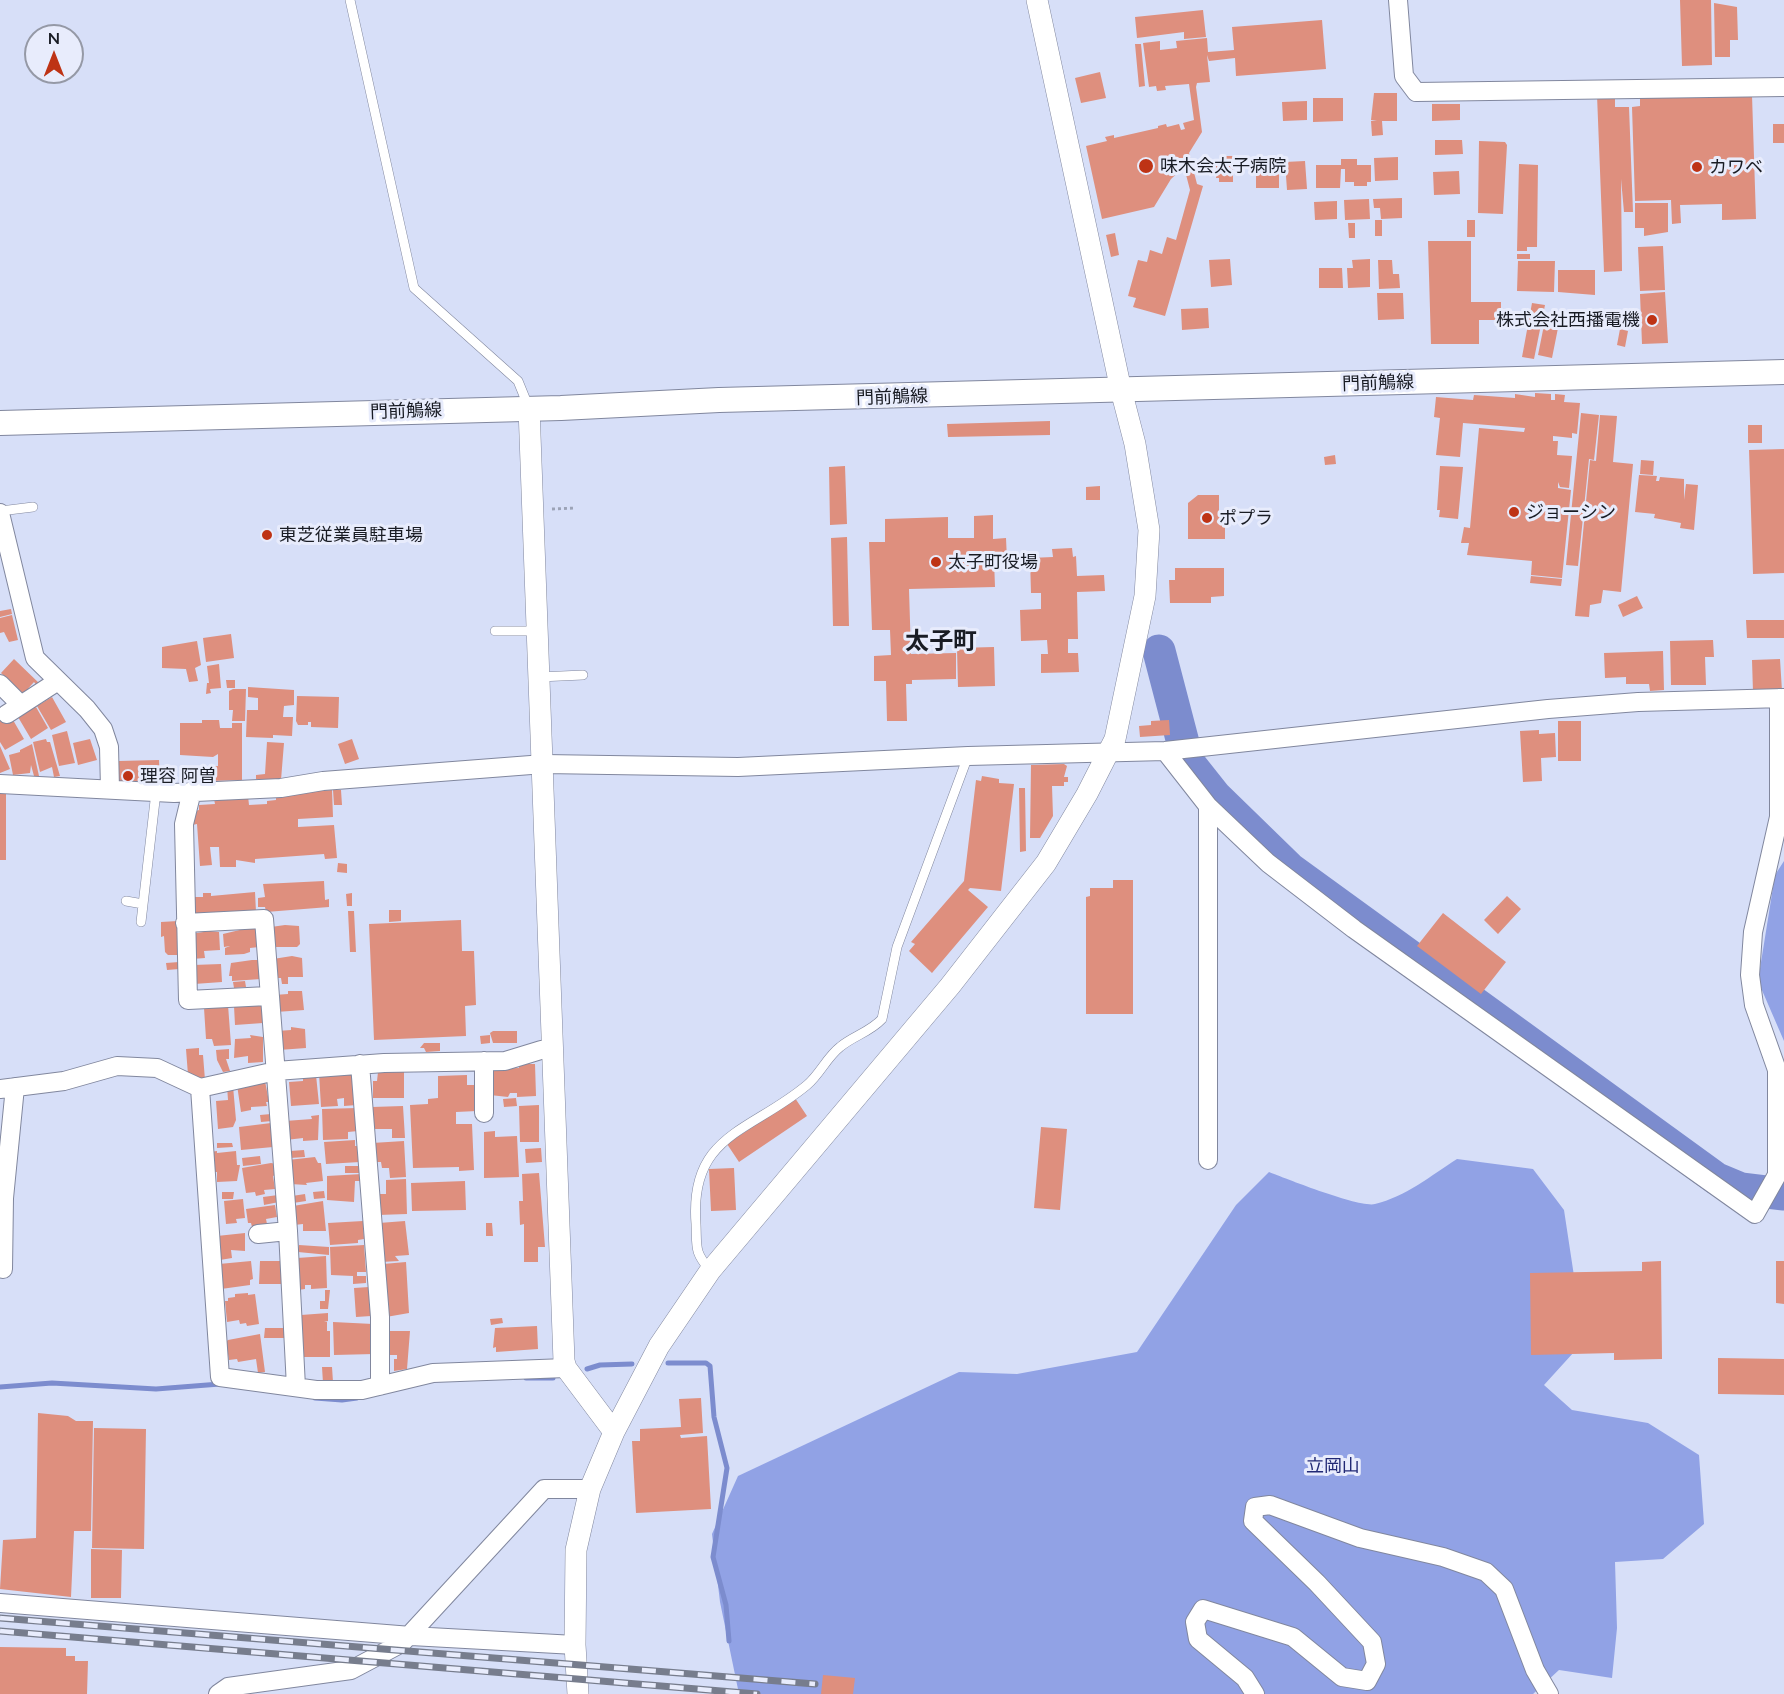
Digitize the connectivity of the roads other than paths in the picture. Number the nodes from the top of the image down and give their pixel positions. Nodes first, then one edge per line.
1 (350, 0) edge
2 (1037, 0) edge
3 (1398, 0) edge
4 (1784, 87) edge
5 (1784, 372) edge
6 (1121, 390) junction
7 (529, 408) junction
8 (0, 423) edge
9 (33, 507) dead end
10 (0, 512) edge
11 (495, 631) dead end
12 (537, 631) junction
13 (583, 675) dead end
14 (539, 677) junction
15 (57, 681) junction
16 (0, 684) edge
17 (1781, 698) edge
18 (1178, 750) junction
19 (1109, 751) junction
20 (968, 756) junction
21 (544, 764) junction
22 (0, 784) edge
23 (110, 789) junction
24 (192, 791) junction
25 (156, 792) junction
26 (1208, 806) junction
27 (126, 902) dead end
28 (143, 904) junction
29 (141, 922) dead end
30 (185, 923) junction
31 (268, 996) junction
32 (553, 1049) junction
33 (484, 1061) junction
34 (360, 1064) junction
35 (276, 1071) junction
36 (8, 1088) edge
37 (200, 1088) junction
38 (484, 1113) dead end
39 (1208, 1160) dead end
40 (1781, 1175) edge
41 (288, 1231) junction
42 (258, 1234) dead end
43 (3, 1269) dead end
44 (710, 1271) junction
45 (566, 1368) junction
46 (380, 1386) junction
47 (296, 1387) junction
48 (614, 1432) junction
49 (590, 1489) junction
50 (0, 1602) edge
51 (411, 1636) junction
52 (575, 1646) junction
53 (218, 1694) edge
54 (578, 1694) edge
55 (1255, 1694) edge
56 (1549, 1694) edge

1 - 7 lane
2 - 6 street
3 - 4 street
5 - 6 main road, 門前鵤線
6 - 7 main road, 門前鵤線
6 - 19 street
7 - 8 main road, 門前鵤線
7 - 12 street
9 - 10 lane
10 - 15 street
11 - 12 lane
12 - 14 street
13 - 14 lane
14 - 21 street
15 - 16 street
15 - 23 street
17 - 18 street
17 - 40 street
18 - 19 street
18 - 26 street
19 - 20 street
19 - 44 street
20 - 21 street
20 - 44 lane
21 - 24 street
21 - 32 street
22 - 23 street
23 - 25 street
24 - 25 street
24 - 30 street
25 - 28 lane
26 - 39 street
26 - 40 street
27 - 28 lane
28 - 29 lane
30 - 31 street
30 - 31 street
31 - 35 street
32 - 33 street
32 - 45 street
33 - 34 street
33 - 38 street
34 - 35 street
34 - 46 street
35 - 37 street
35 - 41 street
36 - 37 street
36 - 43 street
37 - 47 street
41 - 42 street
41 - 47 street
44 - 48 street
45 - 46 street
45 - 48 street
46 - 47 street
48 - 49 street
49 - 51 street
49 - 52 street
50 - 51 street
51 - 52 street
51 - 53 street
52 - 54 street
55 - 56 street

